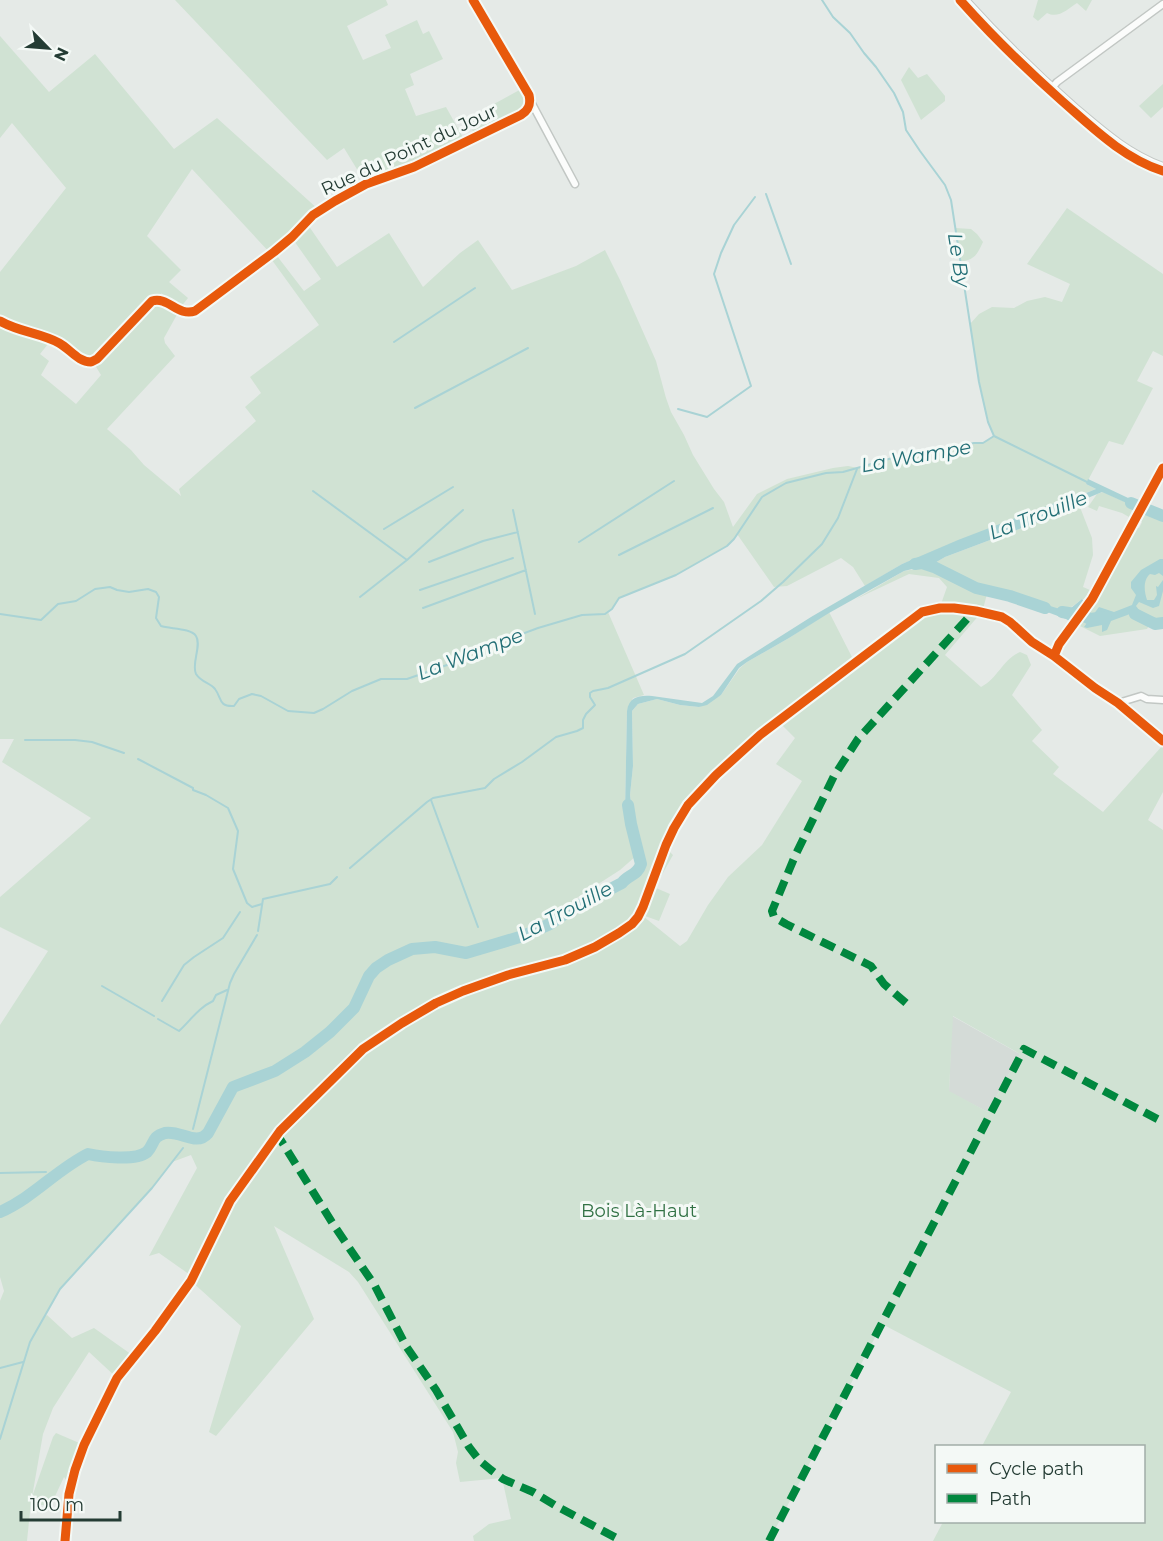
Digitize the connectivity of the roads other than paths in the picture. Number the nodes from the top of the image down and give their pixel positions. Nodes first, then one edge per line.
1 (473, 0) edge
2 (965, 0) edge
3 (1163, 4) edge
4 (1052, 88) junction
5 (530, 99) junction
6 (1163, 167) edge
7 (575, 184) dead end
8 (0, 321) edge
9 (1163, 468) edge
10 (1088, 604) dead end
11 (1074, 624) dead end
12 (1054, 656) junction
13 (1163, 700) edge
14 (1118, 703) junction
15 (1163, 741) edge
16 (666, 845) dead end
17 (277, 1134) dead end
18 (65, 1541) edge

1 - 5 street
2 - 4 street
3 - 4 street
4 - 6 street
5 - 7 street
5 - 8 street, Rue du Point du Jour
9 - 10 street
11 - 12 street
12 - 14 street
12 - 16 street
13 - 14 street
14 - 15 street
17 - 18 street

